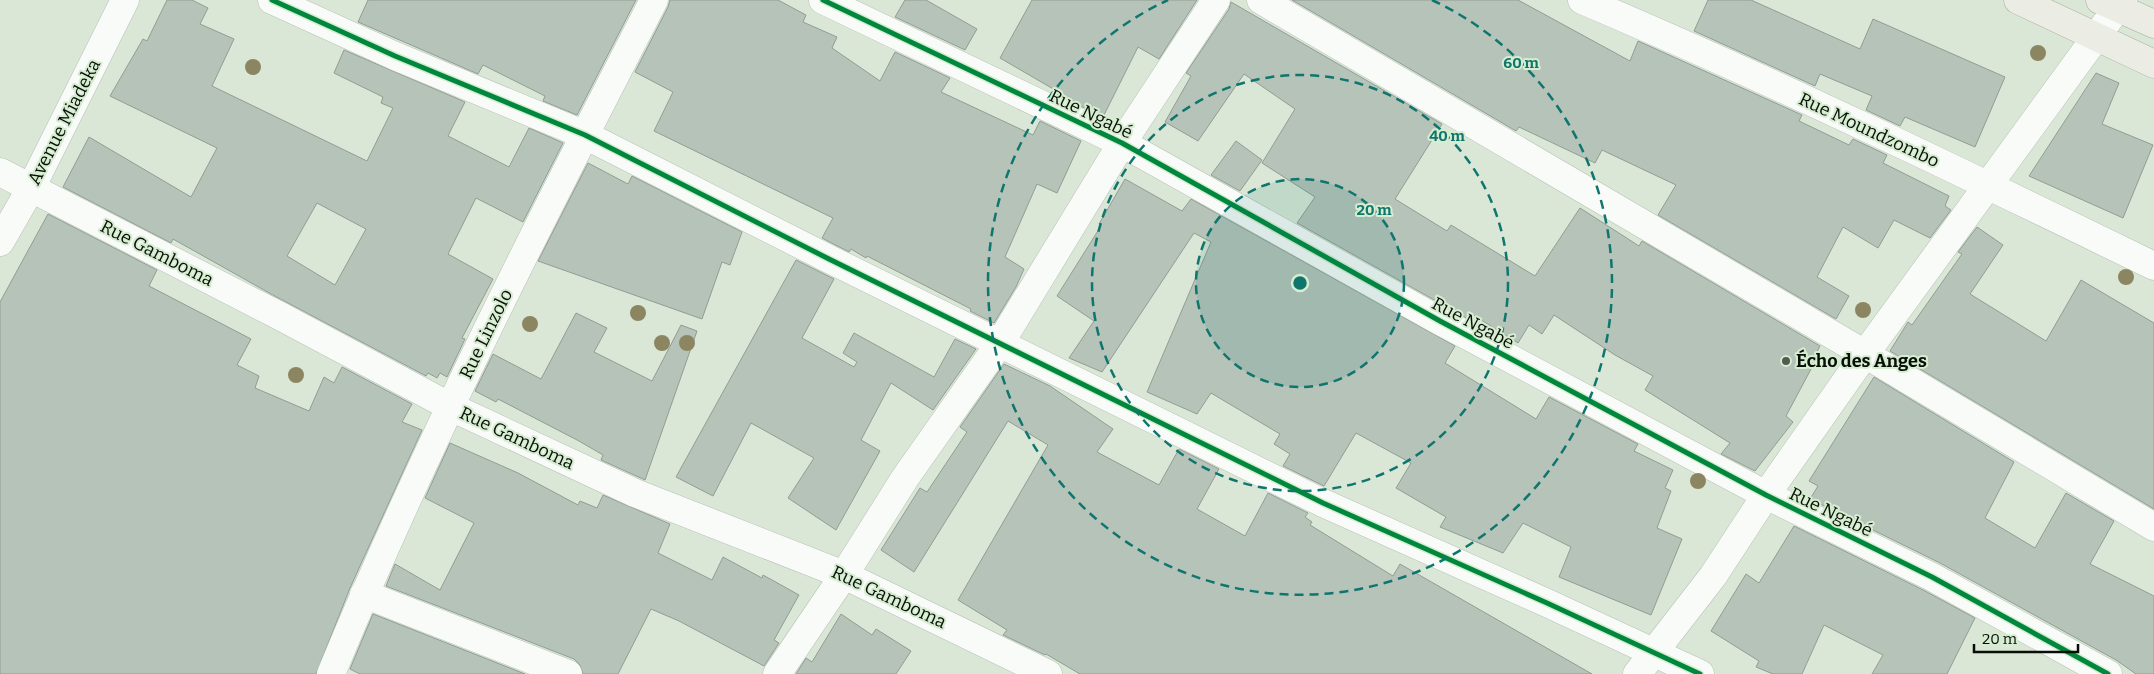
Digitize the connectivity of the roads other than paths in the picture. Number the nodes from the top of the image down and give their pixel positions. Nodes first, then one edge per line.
1 (125, 0) edge
2 (272, 0) edge
3 (654, 0) edge
4 (823, 0) edge
5 (1216, 0) edge
6 (1261, 0) edge
7 (1582, 0) edge
8 (2018, 0) edge
9 (2113, 3) edge
10 (2154, 24) edge
11 (2098, 37) junction
12 (2154, 64) edge
13 (585, 135) junction
14 (1122, 143) junction
15 (0, 172) edge
16 (1988, 186) junction
17 (31, 188) junction
18 (0, 242) edge
19 (2154, 266) edge
20 (1000, 343) junction
21 (1866, 354) junction
22 (450, 407) junction
23 (1766, 495) junction
24 (2154, 527) edge
25 (844, 575) junction
26 (364, 594) junction
27 (1654, 651) junction
28 (331, 674) edge
29 (568, 674) edge
30 (777, 674) edge
31 (1048, 674) edge
32 (1637, 674) edge
33 (1700, 674) edge
34 (2108, 674) edge

1 - 17 street, Avenue Miadeka
2 - 13 street
3 - 13 street, Rue Linzolo
4 - 14 street, Rue Ngabé
5 - 14 street
6 - 21 street
7 - 16 street, Rue Moundzombo
8 - 11 main road
9 - 10 main road
9 - 11 street
11 - 12 main road
11 - 16 street
13 - 20 street
13 - 22 street, Rue Linzolo
14 - 20 street
14 - 23 street, Rue Ngabé
15 - 17 street, Rue Gamboma
16 - 19 street, Rue Moundzombo
16 - 21 street
17 - 18 street, Avenue Miadeka
17 - 22 street, Rue Gamboma
20 - 25 street
20 - 27 street
21 - 23 street
21 - 24 street
22 - 25 street, Rue Gamboma
22 - 26 street, Rue Linzolo
23 - 27 street
23 - 34 street, Rue Ngabé
25 - 30 street
25 - 31 street, Rue Gamboma
26 - 28 street, Rue Linzolo
26 - 29 street
27 - 32 street
27 - 33 street

